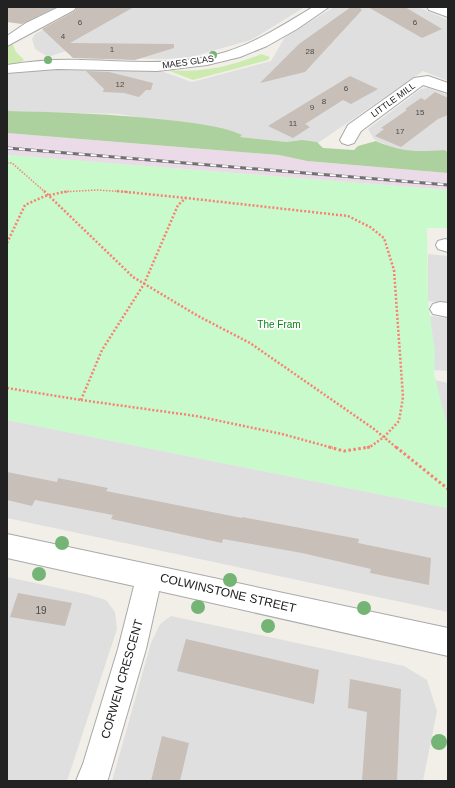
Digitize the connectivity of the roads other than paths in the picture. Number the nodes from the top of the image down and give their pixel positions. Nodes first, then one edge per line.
1 (69, 7) edge
2 (322, 7) edge
3 (434, 7) edge
4 (448, 13) edge
5 (25, 30) junction
6 (7, 42) edge
7 (42, 64) junction
8 (7, 69) edge
9 (448, 88) edge
10 (348, 140) dead end
11 (7, 546) edge
12 (150, 576) junction
13 (448, 642) edge
14 (91, 781) edge

1 - 5 street
2 - 7 street, MAES GLAS
3 - 4 street
5 - 6 street
5 - 7 street
7 - 8 street, MAES GLAS
9 - 10 street, LITTLE MILL
11 - 12 street, COLWINSTONE STREET
12 - 13 street, COLWINSTONE STREET
12 - 14 street, CORWEN CRESCENT

